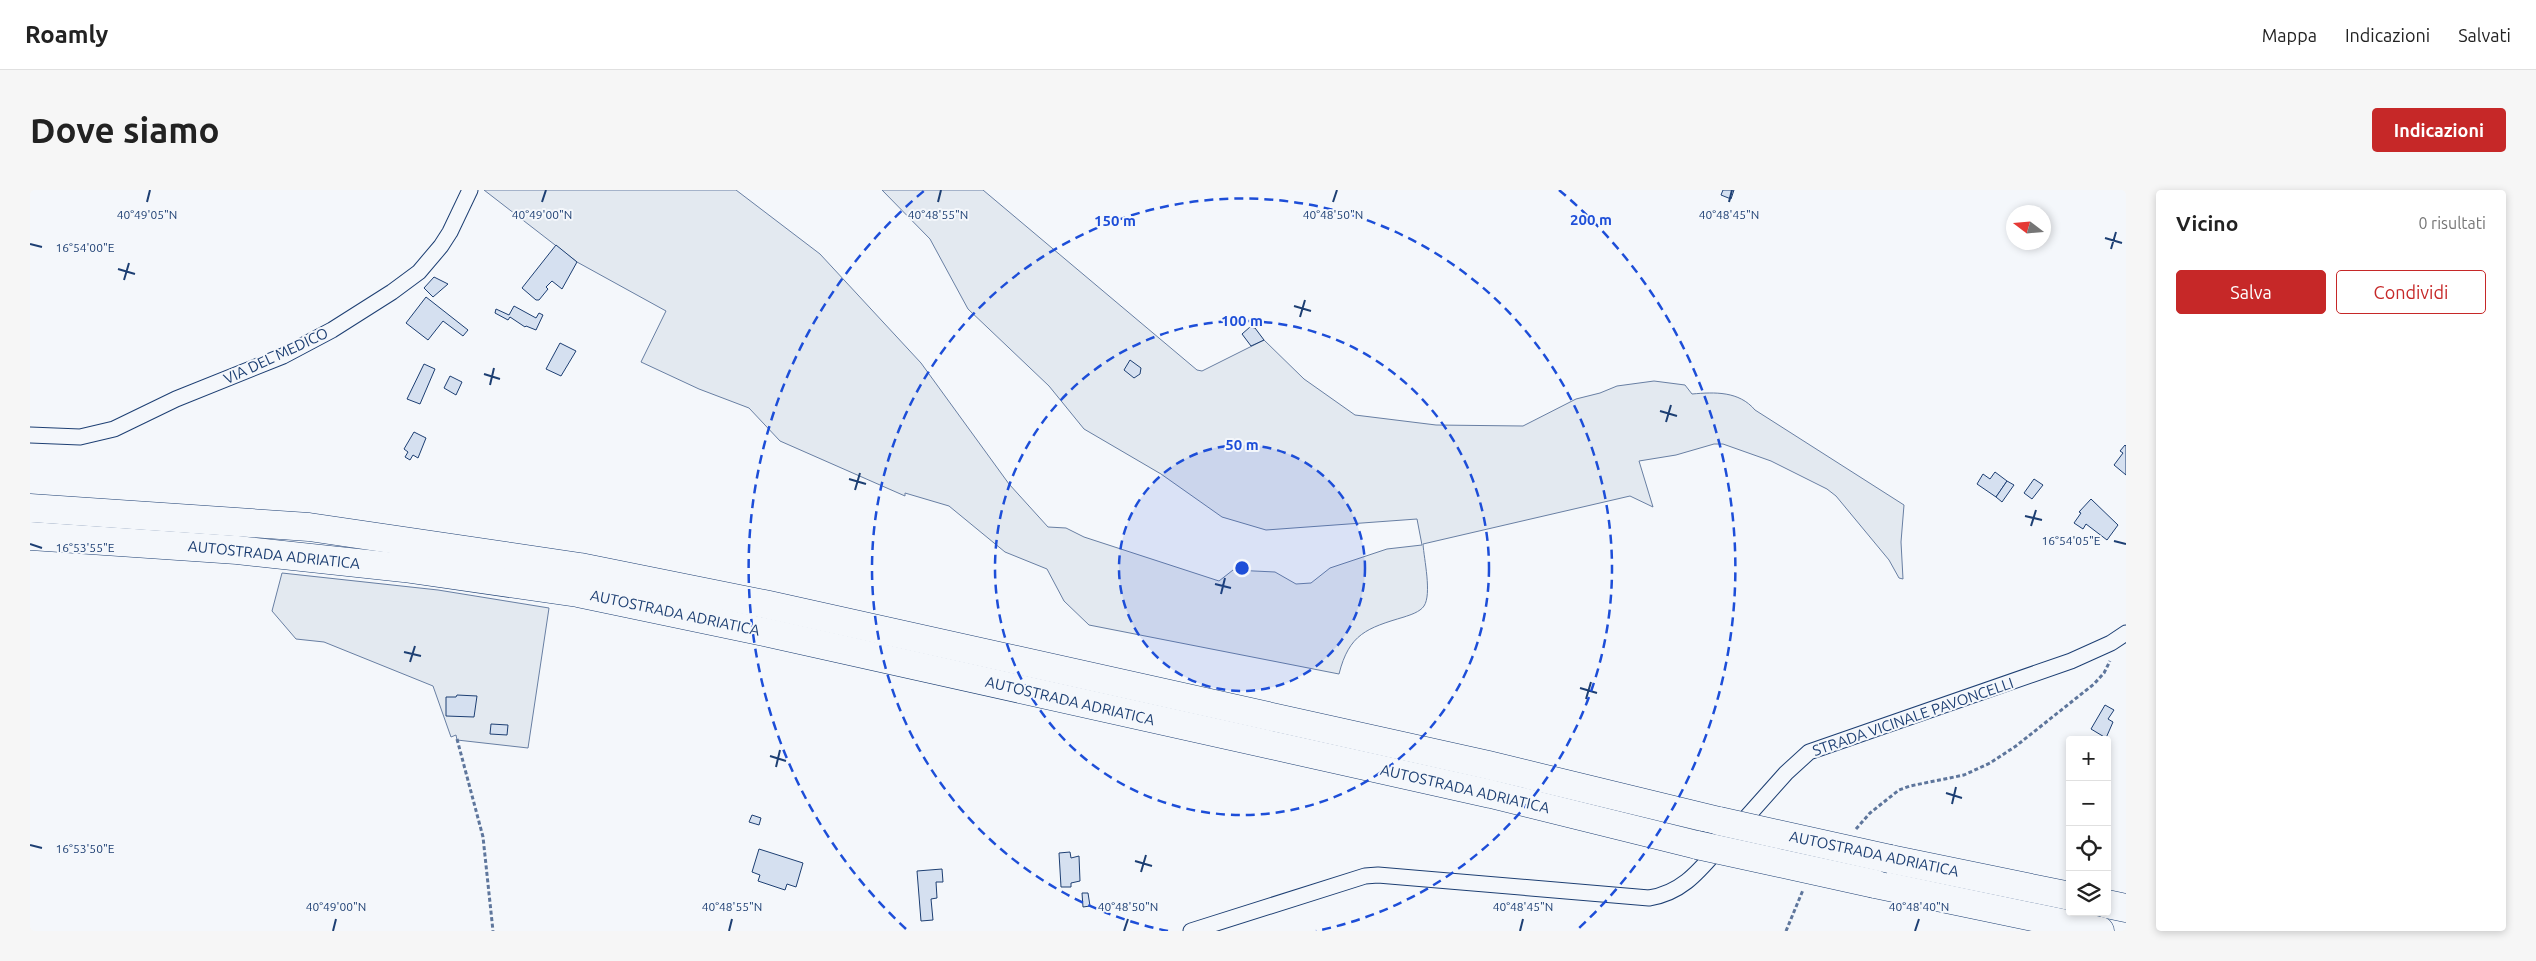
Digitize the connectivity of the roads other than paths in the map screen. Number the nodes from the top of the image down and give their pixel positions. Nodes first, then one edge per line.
1 (470, 190) edge
2 (30, 435) edge
3 (30, 508) edge
4 (30, 536) edge
5 (2126, 633) edge
6 (2066, 895) edge
7 (2111, 905) edge
8 (2126, 908) edge
9 (1191, 931) edge
10 (2100, 931) edge

1 - 2 street, VIA DEL MEDICO
3 - 6 highway, AUTOSTRADA ADRIATICA, bridge
4 - 10 highway, AUTOSTRADA ADRIATICA, bridge
5 - 9 street, STRADA VICINALE PAVONCELLI
7 - 8 highway

